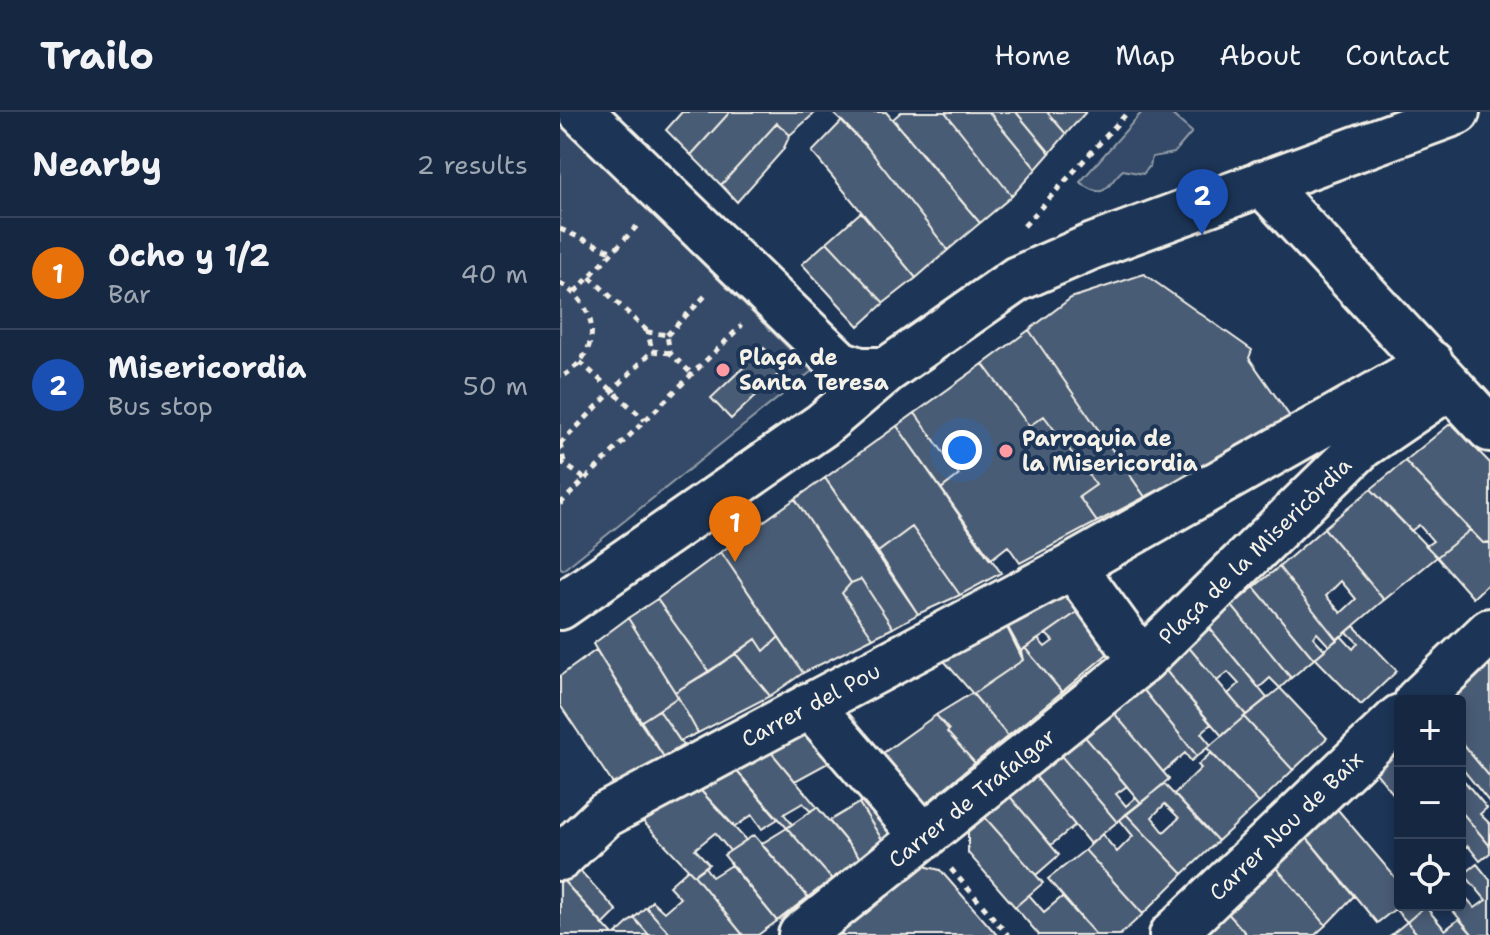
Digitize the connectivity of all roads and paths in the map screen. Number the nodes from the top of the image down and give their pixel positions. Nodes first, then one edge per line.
1 (581, 112) edge
2 (1128, 112) edge
3 (1457, 112) edge
4 (1262, 183) junction
5 (560, 229) edge
6 (1019, 232) dead end
7 (649, 234) dead end
8 (613, 252) junction
9 (590, 277) junction
10 (700, 282) dead end
11 (560, 283) edge
12 (575, 292) junction
13 (733, 313) dead end
14 (648, 332) junction
15 (667, 335) junction
16 (652, 351) junction
17 (670, 353) junction
18 (580, 362) junction
19 (840, 363) junction
20 (887, 370) junction
21 (692, 374) junction
22 (1440, 375) junction
23 (560, 378) edge
24 (612, 391) junction
25 (645, 420) junction
26 (822, 425) junction
27 (1490, 429) edge
28 (560, 444) edge
29 (562, 462) edge
30 (585, 479) junction
31 (560, 504) edge
32 (1073, 566) junction
33 (560, 606) edge
34 (1490, 631) edge
35 (1142, 661) junction
36 (1423, 695) edge
37 (810, 705) junction
38 (1394, 723) edge
39 (924, 837) junction
40 (560, 858) edge
41 (801, 935) edge
42 (1008, 935) edge
43 (1172, 935) edge

1 - 19 street
2 - 6 path
3 - 4 street
4 - 20 street
4 - 22 street
5 - 8 path
7 - 8 path
8 - 9 path
9 - 12 path
9 - 14 path
10 - 15 path
11 - 12 path
12 - 18 path
13 - 21 path
14 - 15 path
14 - 16 path
15 - 17 path
16 - 17 path
16 - 24 path
17 - 21 path
18 - 23 path
18 - 24 path
19 - 20 street
19 - 26 street
20 - 26 street
21 - 25 path
22 - 27 street
22 - 32 street, Plaça de la Misericòrdia
22 - 35 street, Plaça de la Misericòrdia
24 - 25 path
24 - 28 path
25 - 30 path
26 - 33 street
28 - 29 path
29 - 30 path
30 - 31 path
32 - 35 street, Plaça de la Misericòrdia
32 - 37 street, Carrer del Pou
34 - 36 street
35 - 39 street, Carrer de Trafalgar
37 - 39 street
37 - 40 street, Carrer del Pou
38 - 43 street, Carrer Nou de Baix
39 - 41 street, Carrer de Trafalgar
39 - 42 path

